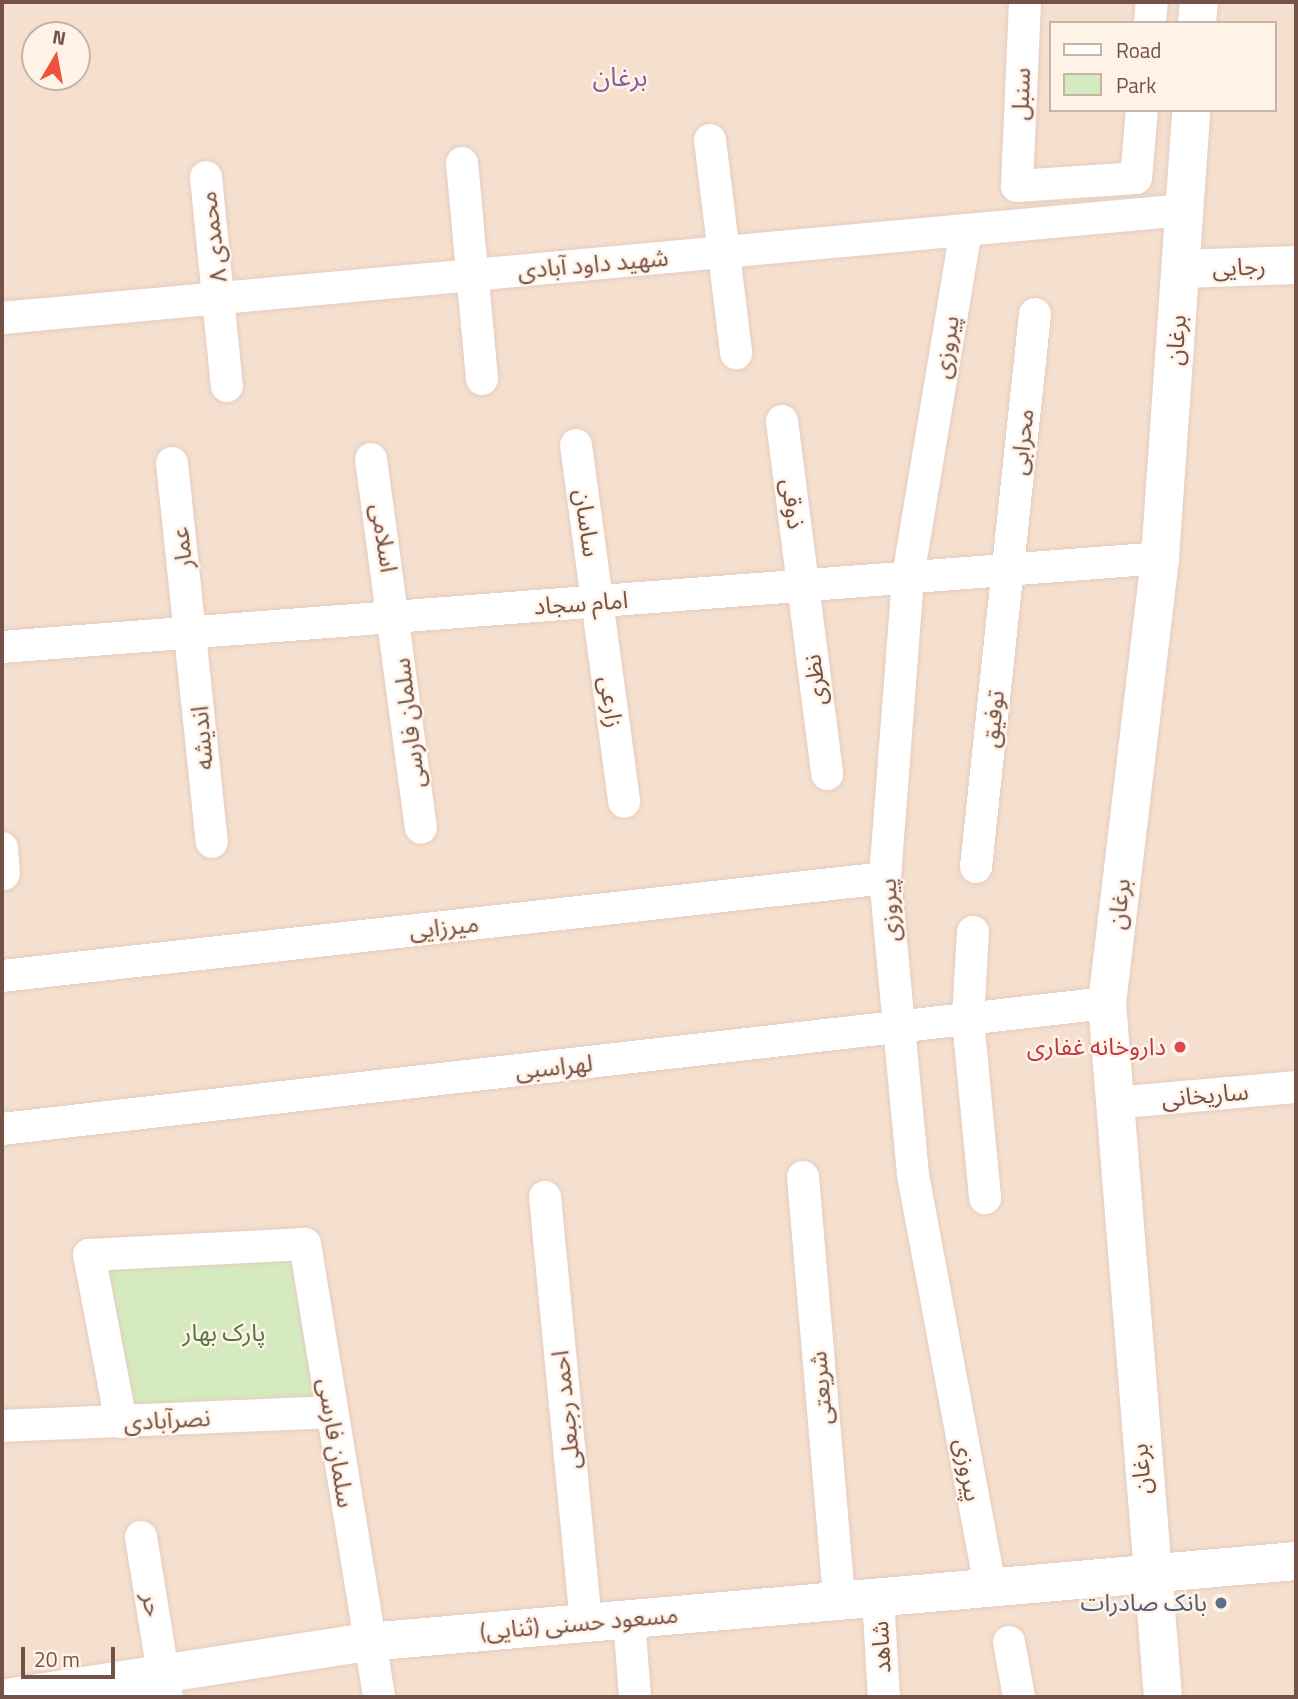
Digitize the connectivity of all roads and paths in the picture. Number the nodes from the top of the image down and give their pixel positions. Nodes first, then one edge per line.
1 (1025, 2) edge
2 (1152, 2) edge
3 (1199, 2) edge
4 (1150, 21) edge
5 (1197, 21) edge
6 (1142, 112) edge
7 (1191, 112) edge
8 (710, 140) dead end
9 (462, 163) dead end
10 (206, 177) dead end
11 (1184, 210) junction
12 (966, 230) junction
13 (723, 252) junction
14 (1296, 265) edge
15 (1182, 269) junction
16 (474, 275) junction
17 (220, 298) junction
18 (1035, 314) dead end
19 (2, 318) edge
20 (736, 353) dead end
21 (482, 379) dead end
22 (227, 386) dead end
23 (782, 421) dead end
24 (576, 445) dead end
25 (371, 459) dead end
26 (172, 463) dead end
27 (1160, 558) junction
28 (1010, 570) junction
29 (908, 578) junction
30 (804, 586) junction
31 (598, 602) junction
32 (396, 617) junction
33 (193, 633) junction
34 (2, 647) edge
35 (827, 774) dead end
36 (624, 802) dead end
37 (421, 828) dead end
38 (212, 842) dead end
39 (976, 867) dead end
40 (885, 878) junction
41 (973, 932) dead end
42 (2, 976) edge
43 (1107, 1003) junction
44 (968, 1020) junction
45 (897, 1027) junction
46 (1296, 1087) edge
47 (1114, 1103) junction
48 (2, 1129) edge
49 (803, 1177) dead end
50 (545, 1197) dead end
51 (985, 1198) dead end
52 (331, 1412) junction
53 (121, 1422) junction
54 (2, 1426) edge
55 (141, 1537) dead end
56 (1296, 1561) edge
57 (1149, 1573) junction
58 (990, 1587) junction
59 (878, 1597) junction
60 (839, 1600) junction
61 (629, 1619) junction
62 (586, 1623) junction
63 (368, 1642) junction
64 (1009, 1642) dead end
65 (165, 1686) edge
66 (12, 1697) edge
67 (379, 1697) edge
68 (635, 1697) edge
69 (884, 1697) edge
70 (1019, 1697) edge
71 (1163, 1697) edge

1 - 6 street, سنبل
2 - 4 street
3 - 5 main road
7 - 11 main road, برغان
8 - 13 street
9 - 16 street
10 - 17 street, محمدی ۸
11 - 12 street, شهید داود آبادی
11 - 15 main road, برغان
12 - 13 street, شهید داود آبادی
12 - 29 street, پیروزی
13 - 16 street, شهید داود آبادی
13 - 20 street
14 - 15 main road, رجایی
15 - 27 main road, برغان
16 - 17 street, شهید داود آبادی
16 - 21 street
17 - 19 street, شهید داود آبادی
17 - 22 street, محمدی ۸
18 - 28 street, محرابی
23 - 30 street, ذوقی
24 - 31 street, ساسان
25 - 32 street, اسلامی
26 - 33 street, عمار
27 - 28 street, امام سجاد
27 - 43 main road, برغان
28 - 29 street, امام سجاد
28 - 39 street, توفیق
29 - 30 street, امام سجاد
29 - 40 street, پیروزی
30 - 31 street, امام سجاد
30 - 35 street, نظری
31 - 32 street, امام سجاد
31 - 36 street, زارعی
32 - 33 street, امام سجاد
32 - 37 street, سلمان فارسی
33 - 34 street, امام سجاد
33 - 38 street, اندیشه
40 - 42 street, میرزایی
40 - 45 street, پیروزی
41 - 44 street
43 - 44 street, لهراسبی
43 - 47 main road, برغان
44 - 45 street, لهراسبی
44 - 51 street
45 - 48 street, لهراسبی
45 - 58 street, پیروزی
46 - 47 street, ساریخانی
47 - 57 main road, برغان
49 - 60 street, شریعتی
50 - 62 street, احمد رجبعلی
52 - 53 street, نصرآبادی
52 - 53 street, سلمان فارسی
52 - 63 street, سلمان فارسی
53 - 54 street, نصرآبادی
55 - 65 street, حر
56 - 57 main road, مسعود حسنی (ثنایی)
57 - 58 main road, مسعود حسنی (ثنایی)
57 - 71 main road, برغان
58 - 59 main road, مسعود حسنی (ثنایی)
59 - 60 main road, مسعود حسنی (ثنایی)
59 - 69 street, شاهد
60 - 61 main road, مسعود حسنی (ثنایی)
61 - 62 main road, مسعود حسنی (ثنایی)
61 - 68 street
62 - 63 main road, مسعود حسنی (ثنایی)
63 - 65 main road, مسعود حسنی (ثنایی)
63 - 67 street, سلمان فارسی
64 - 70 street
65 - 66 main road, مسعود حسنی (ثنایی)

